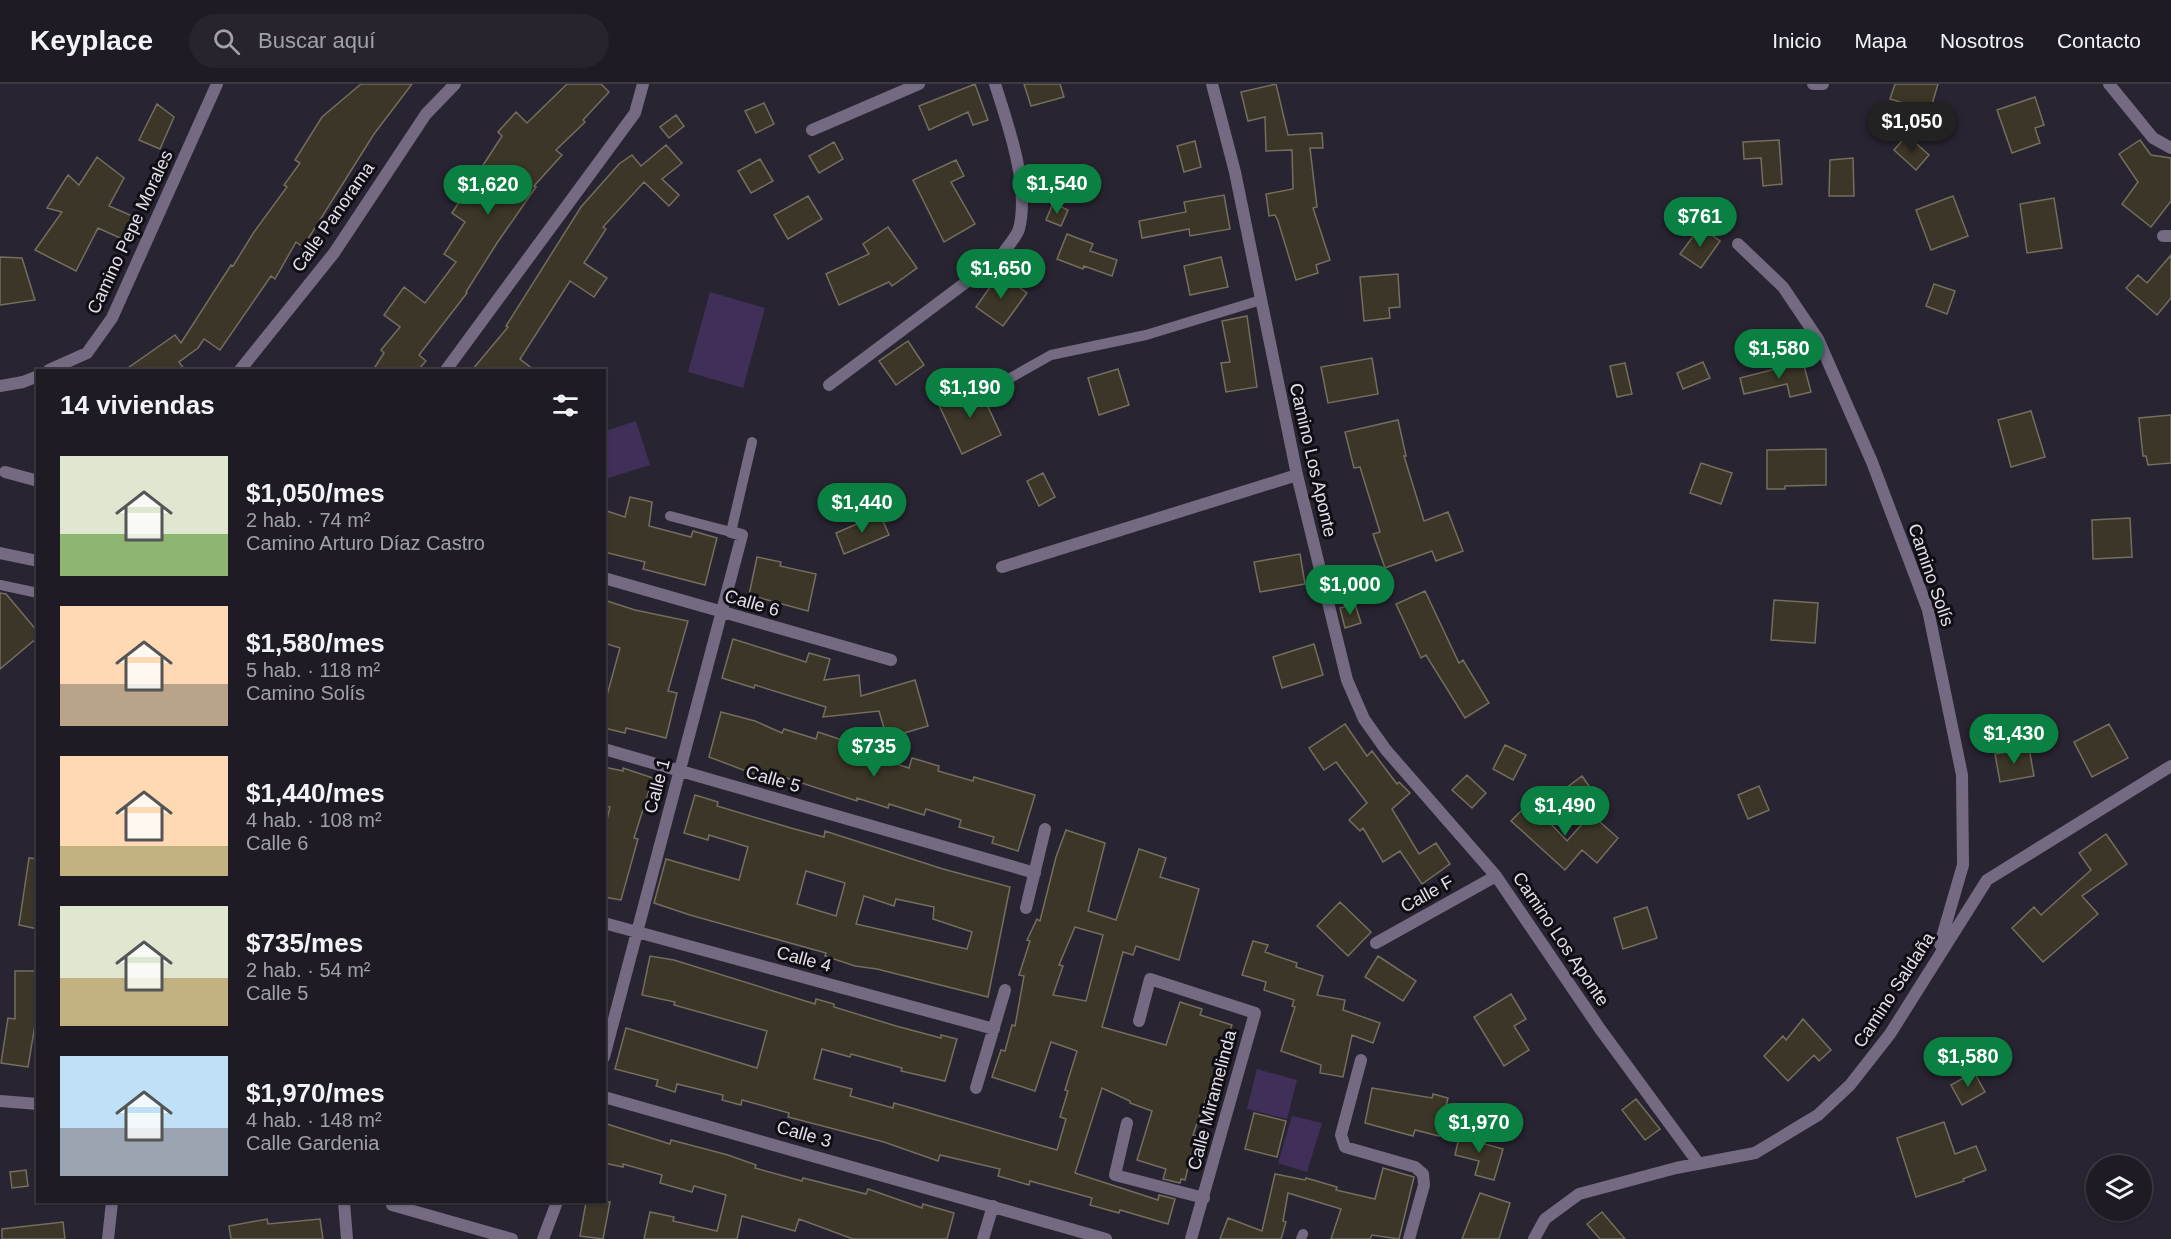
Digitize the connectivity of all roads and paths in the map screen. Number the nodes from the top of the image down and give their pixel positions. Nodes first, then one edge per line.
1 (217, 84) edge
2 (455, 84) edge
3 (643, 84) edge
4 (919, 84) edge
5 (995, 84) edge
6 (1212, 84) edge
7 (1813, 84) edge
8 (1823, 84) edge
9 (2109, 84) edge
10 (812, 130) dead end
11 (2171, 148) edge
12 (1738, 244) dead end
13 (1261, 300) junction
14 (51, 369) edge
15 (241, 369) edge
16 (447, 369) edge
17 (36, 377) edge
18 (829, 385) dead end
19 (998, 385) dead end
20 (0, 386) edge
21 (752, 442) dead end
22 (5, 472) dead end
23 (1297, 475) junction
24 (36, 480) edge
25 (670, 516) dead end
26 (731, 532) junction
27 (0, 553) edge
28 (36, 561) edge
29 (1002, 567) dead end
30 (606, 579) edge
31 (0, 585) edge
32 (36, 593) edge
33 (721, 613) junction
34 (891, 660) dead end
35 (606, 750) edge
36 (2171, 766) edge
37 (680, 771) junction
38 (1046, 829) dead end
39 (1035, 873) junction
40 (1496, 876) junction
41 (1026, 908) dead end
42 (606, 923) edge
43 (637, 932) junction
44 (1376, 943) dead end
45 (1937, 957) junction
46 (1005, 990) dead end
47 (1139, 1021) dead end
48 (994, 1029) junction
49 (606, 1049) edge
50 (1361, 1060) dead end
51 (976, 1088) dead end
52 (606, 1098) edge
53 (0, 1101) edge
54 (36, 1104) edge
55 (1127, 1123) dead end
56 (1699, 1164) junction
57 (1204, 1198) junction
58 (112, 1203) edge
59 (344, 1203) edge
60 (557, 1203) edge
61 (392, 1205) dead end
62 (993, 1206) junction
63 (108, 1239) edge
64 (347, 1239) edge
65 (512, 1239) edge
66 (543, 1239) edge
67 (983, 1239) edge
68 (1106, 1239) edge
69 (1191, 1239) edge
70 (1409, 1239) edge
71 (1534, 1239) edge

1 - 14 street, Camino Pepe Morales
2 - 15 street, Calle Panorama
3 - 16 street
4 - 10 street
5 - 18 street
6 - 13 street, Camino Los Aponte
7 - 8 street
9 - 11 street
12 - 45 street, Camino Solís
13 - 19 lane
13 - 23 street, Camino Los Aponte
17 - 20 street
21 - 26 lane
22 - 24 street
23 - 29 street
23 - 40 street, Camino Los Aponte
25 - 26 lane
26 - 33 street, Calle 1
27 - 28 street
30 - 33 street, Calle 6
31 - 32 lane
33 - 34 street, Calle 6
33 - 37 street, Calle 1
35 - 37 street, Calle 5
36 - 45 street, Camino Saldaña
37 - 39 street, Calle 5
37 - 43 street, Calle 1
38 - 39 street
39 - 41 street
40 - 44 street, Calle F
40 - 56 street, Camino Los Aponte
42 - 43 street, Calle 4
43 - 48 street, Calle 4
43 - 49 street, Calle 1
45 - 56 street, Camino Saldaña
46 - 48 street
47 - 57 street, Calle Miramelinda
48 - 51 street
50 - 70 street
52 - 62 street, Calle 3
53 - 54 street
55 - 57 street
56 - 71 street, Camino Saldaña
57 - 69 street, Calle Miramelinda
58 - 63 street
59 - 64 street
60 - 66 street
61 - 65 street
62 - 67 street
62 - 68 street, Calle 3

